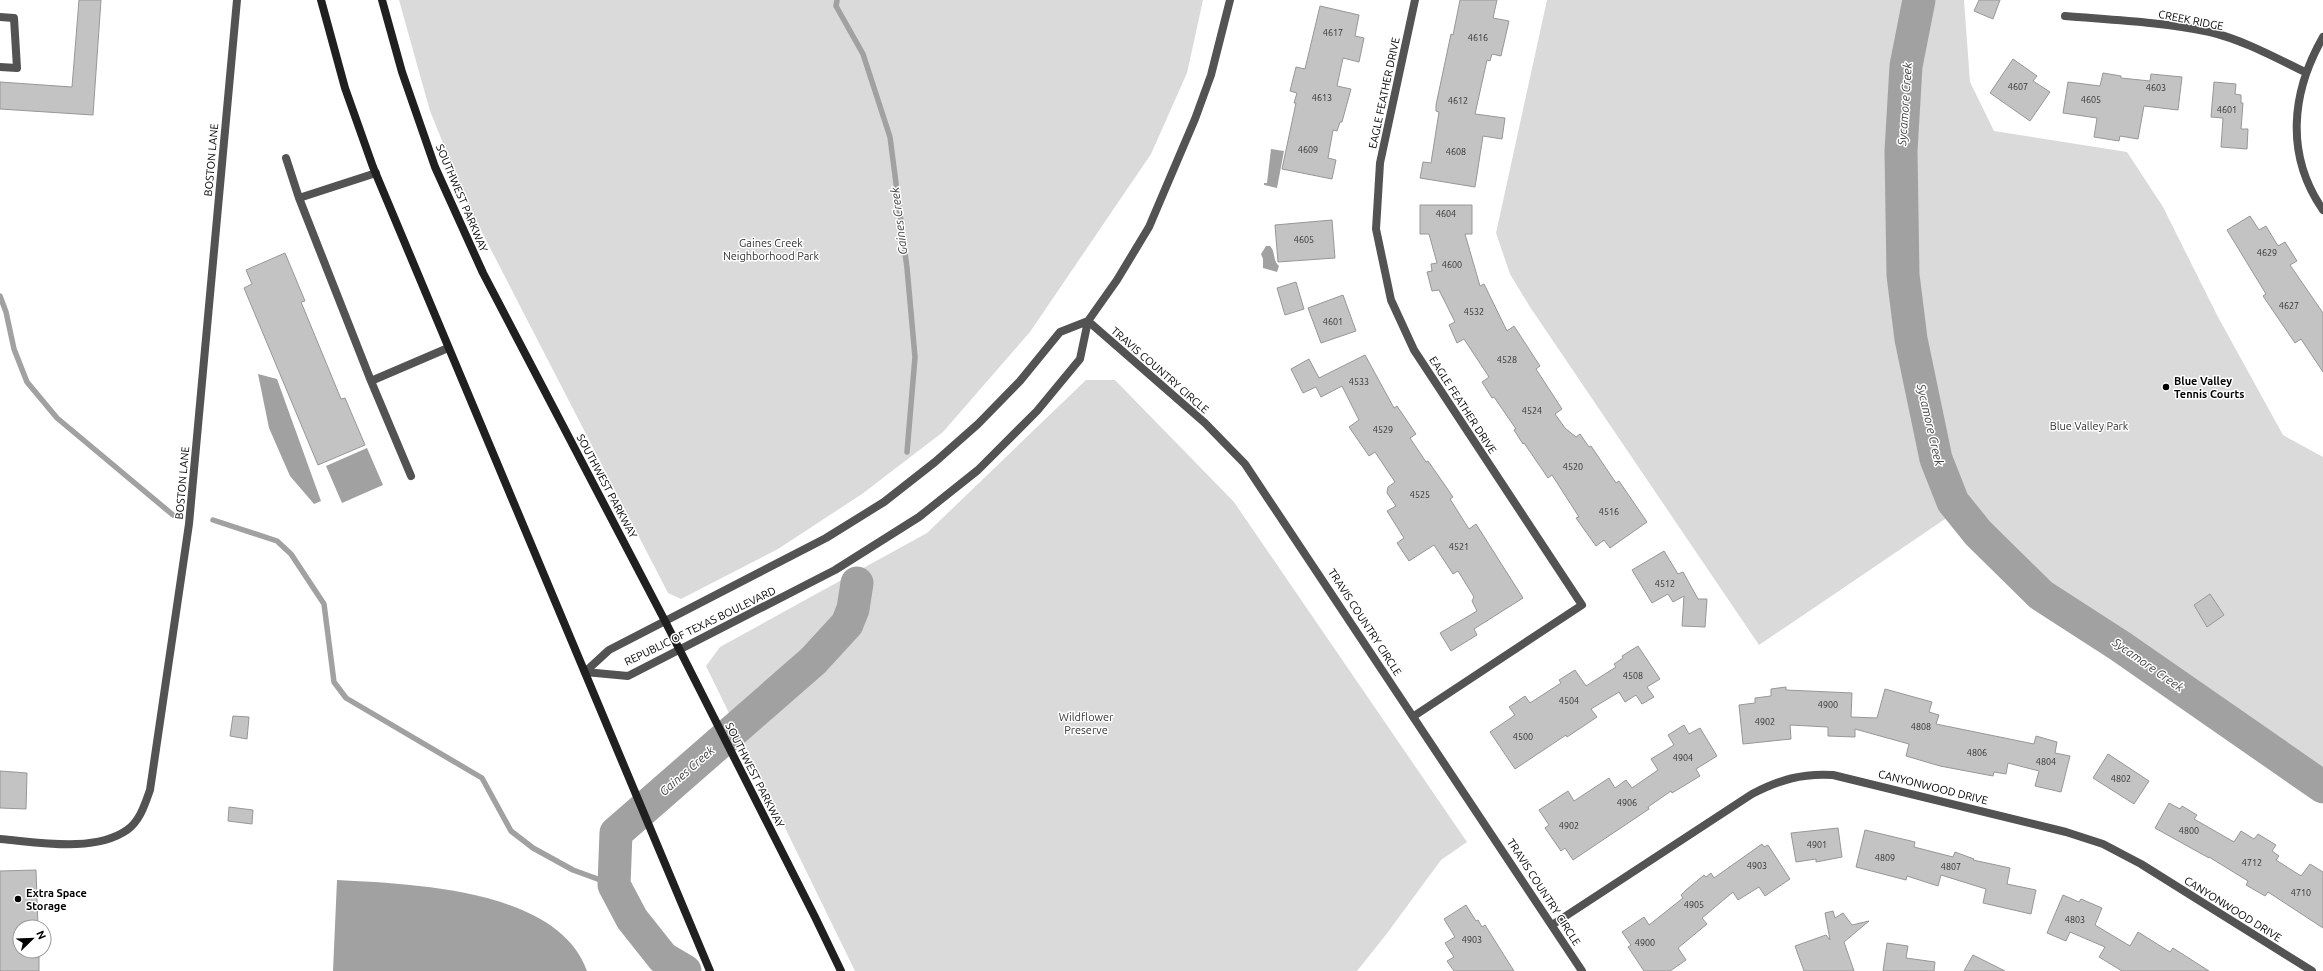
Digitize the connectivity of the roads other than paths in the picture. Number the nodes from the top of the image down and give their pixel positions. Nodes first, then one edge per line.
1 (237, 0) edge
2 (321, 0) edge
3 (382, 0) edge
4 (1230, 0) edge
5 (1415, 0) edge
6 (2065, 16) dead end
7 (0, 17) edge
8 (2323, 37) edge
9 (0, 67) edge
10 (2305, 72) junction
11 (286, 158) dead end
12 (376, 173) junction
13 (300, 198) junction
14 (2323, 210) edge
15 (1088, 321) junction
16 (448, 348) junction
17 (371, 381) junction
18 (411, 476) dead end
19 (665, 621) junction
20 (679, 651) junction
21 (585, 672) junction
22 (1414, 716) junction
23 (0, 839) edge
24 (1552, 925) junction
25 (710, 971) edge
26 (841, 971) edge
27 (1582, 971) edge
28 (2312, 971) edge

1 - 23 street, BOSTON LANE
2 - 12 main road
3 - 19 main road, SOUTHWEST PARKWAY
4 - 15 street, REPUBLIC OF TEXAS BOULEVARD
5 - 22 street, EAGLE FEATHER DRIVE
6 - 10 street, CREEK RIDGE
7 - 9 street
8 - 10 street
10 - 14 street
11 - 13 street
12 - 13 street
12 - 16 main road
13 - 17 street
15 - 19 street, REPUBLIC OF TEXAS BOULEVARD
15 - 20 street, REPUBLIC OF TEXAS BOULEVARD
15 - 22 street, TRAVIS COUNTRY CIRCLE
16 - 17 street
16 - 21 main road
17 - 18 street
19 - 20 main road, SOUTHWEST PARKWAY
19 - 21 street, REPUBLIC OF TEXAS BOULEVARD
20 - 21 street, REPUBLIC OF TEXAS BOULEVARD
20 - 26 main road, SOUTHWEST PARKWAY
21 - 25 main road
22 - 24 street, TRAVIS COUNTRY CIRCLE
24 - 27 street, TRAVIS COUNTRY CIRCLE
24 - 28 street, CANYONWOOD DRIVE

